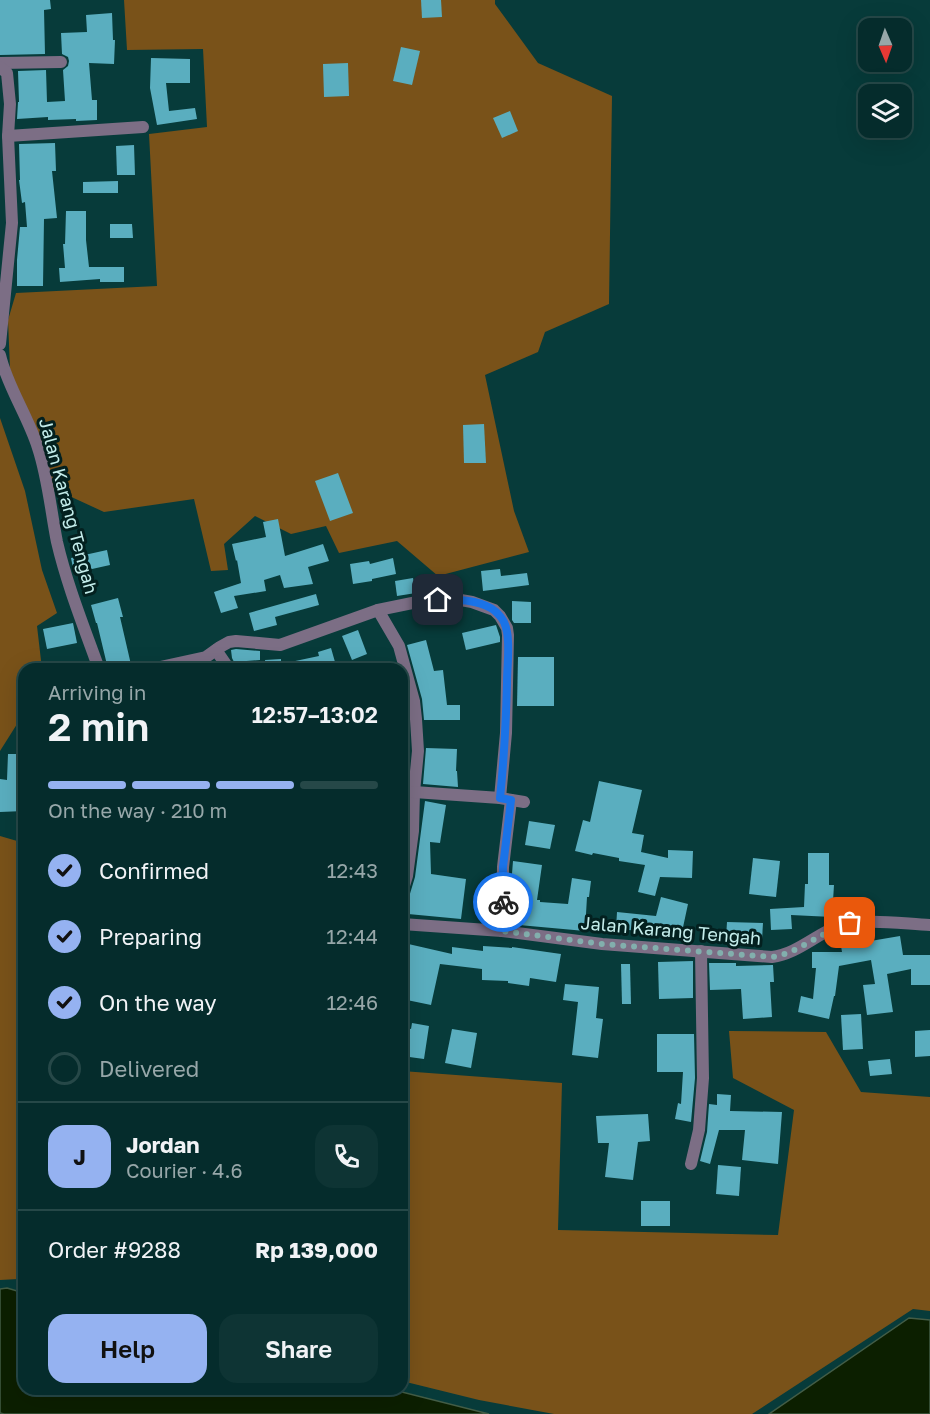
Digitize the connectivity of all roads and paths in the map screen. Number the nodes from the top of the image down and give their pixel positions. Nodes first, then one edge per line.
1 (61, 62) dead end
2 (0, 63) edge
3 (0, 68) edge
4 (144, 127) dead end
5 (8, 136) junction
6 (0, 344) edge
7 (0, 355) edge
8 (378, 610) junction
9 (216, 650) junction
10 (97, 663) edge
11 (178, 663) edge
12 (225, 663) edge
13 (404, 663) edge
14 (408, 679) edge
15 (414, 792) junction
16 (506, 799) junction
17 (524, 802) dead end
18 (408, 869) edge
19 (408, 924) edge
20 (930, 925) edge
21 (502, 931) junction
22 (701, 951) junction
23 (691, 1164) dead end

1 - 2 street
3 - 5 street
4 - 5 street
5 - 6 street
7 - 10 street, Jalan Karang Tengah
8 - 9 street
8 - 13 street
8 - 16 street
9 - 11 street
9 - 12 street
14 - 15 street
15 - 16 street
15 - 18 street
16 - 17 street
16 - 21 street
19 - 21 street, Jalan Karang Tengah
20 - 22 street, Jalan Karang Tengah
21 - 22 street, Jalan Karang Tengah
22 - 23 street

